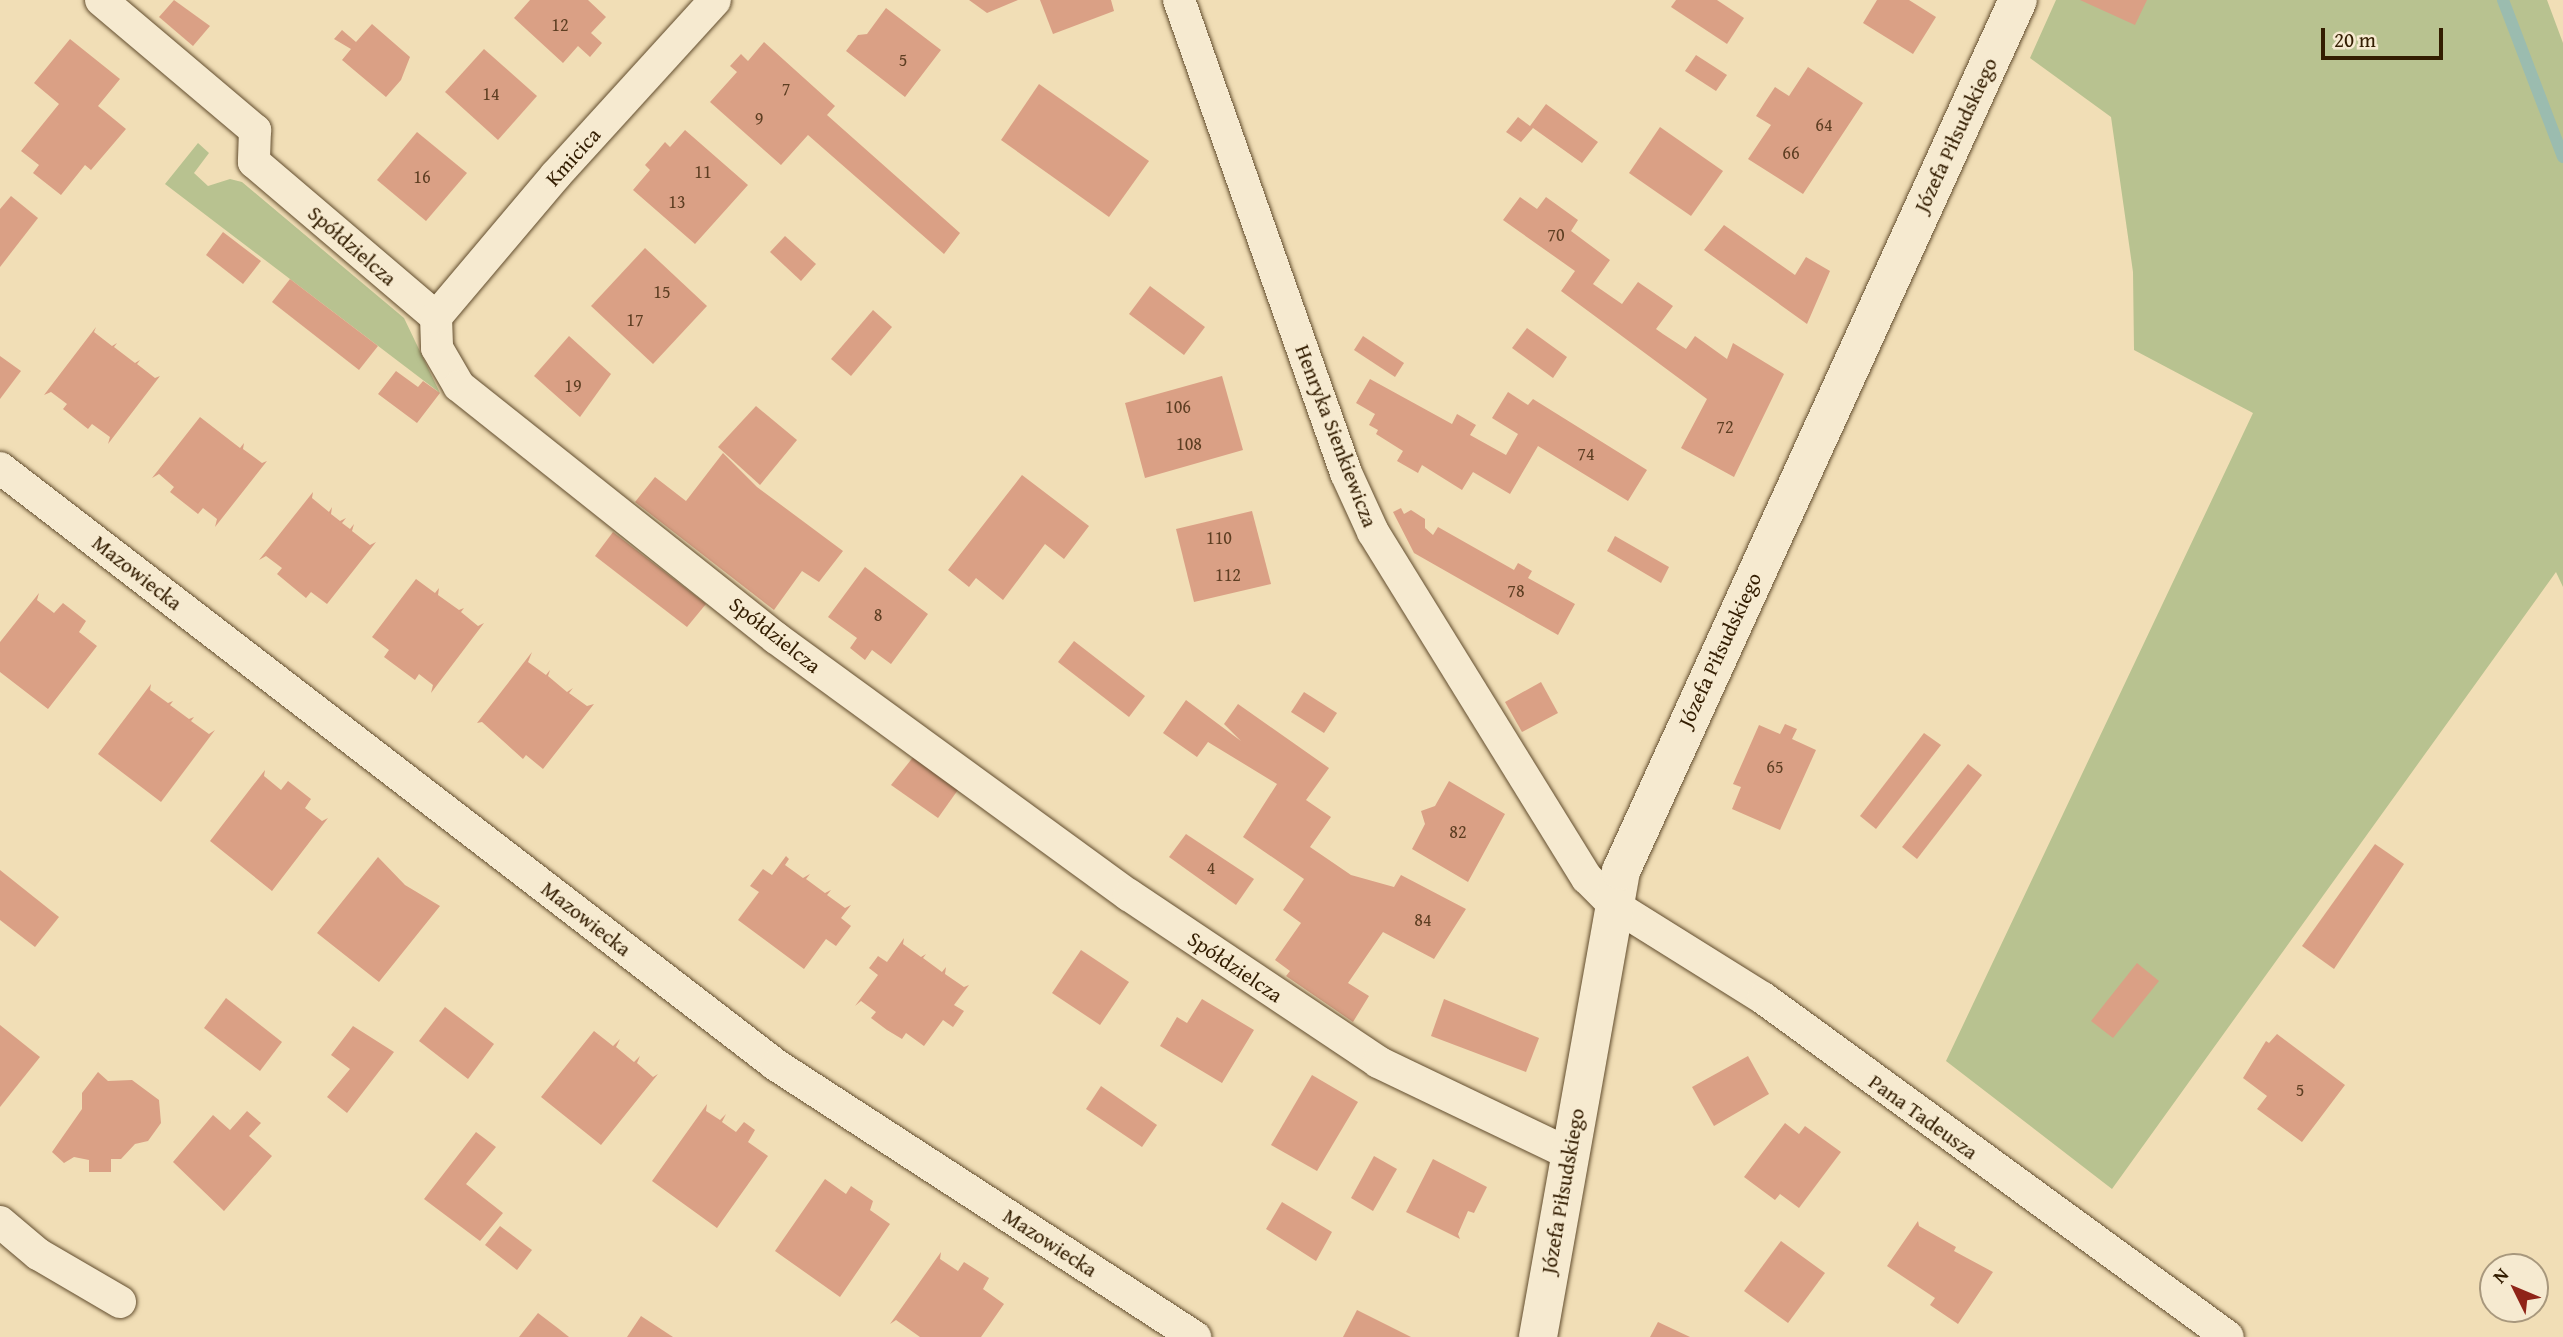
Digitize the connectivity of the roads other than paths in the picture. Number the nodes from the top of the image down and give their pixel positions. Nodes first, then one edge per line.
1 (101, 0) edge
2 (715, 0) edge
3 (1179, 0) edge
4 (2018, 0) edge
5 (436, 317) junction
6 (0, 468) edge
7 (1614, 905) junction
8 (1568, 1153) junction
9 (0, 1222) edge
10 (120, 1302) dead end
11 (1195, 1337) edge
12 (1538, 1337) edge
13 (2228, 1337) edge

1 - 5 street, Spółdzielcza
2 - 5 street, Kmicica
3 - 7 street, Henryka Sienkiewicza
4 - 7 street, Józefa Piłsudskiego
5 - 8 street, Spółdzielcza
6 - 11 street, Mazowiecka
7 - 8 street, Józefa Piłsudskiego
7 - 13 street, Pana Tadeusza
8 - 12 street, Józefa Piłsudskiego
9 - 10 street

